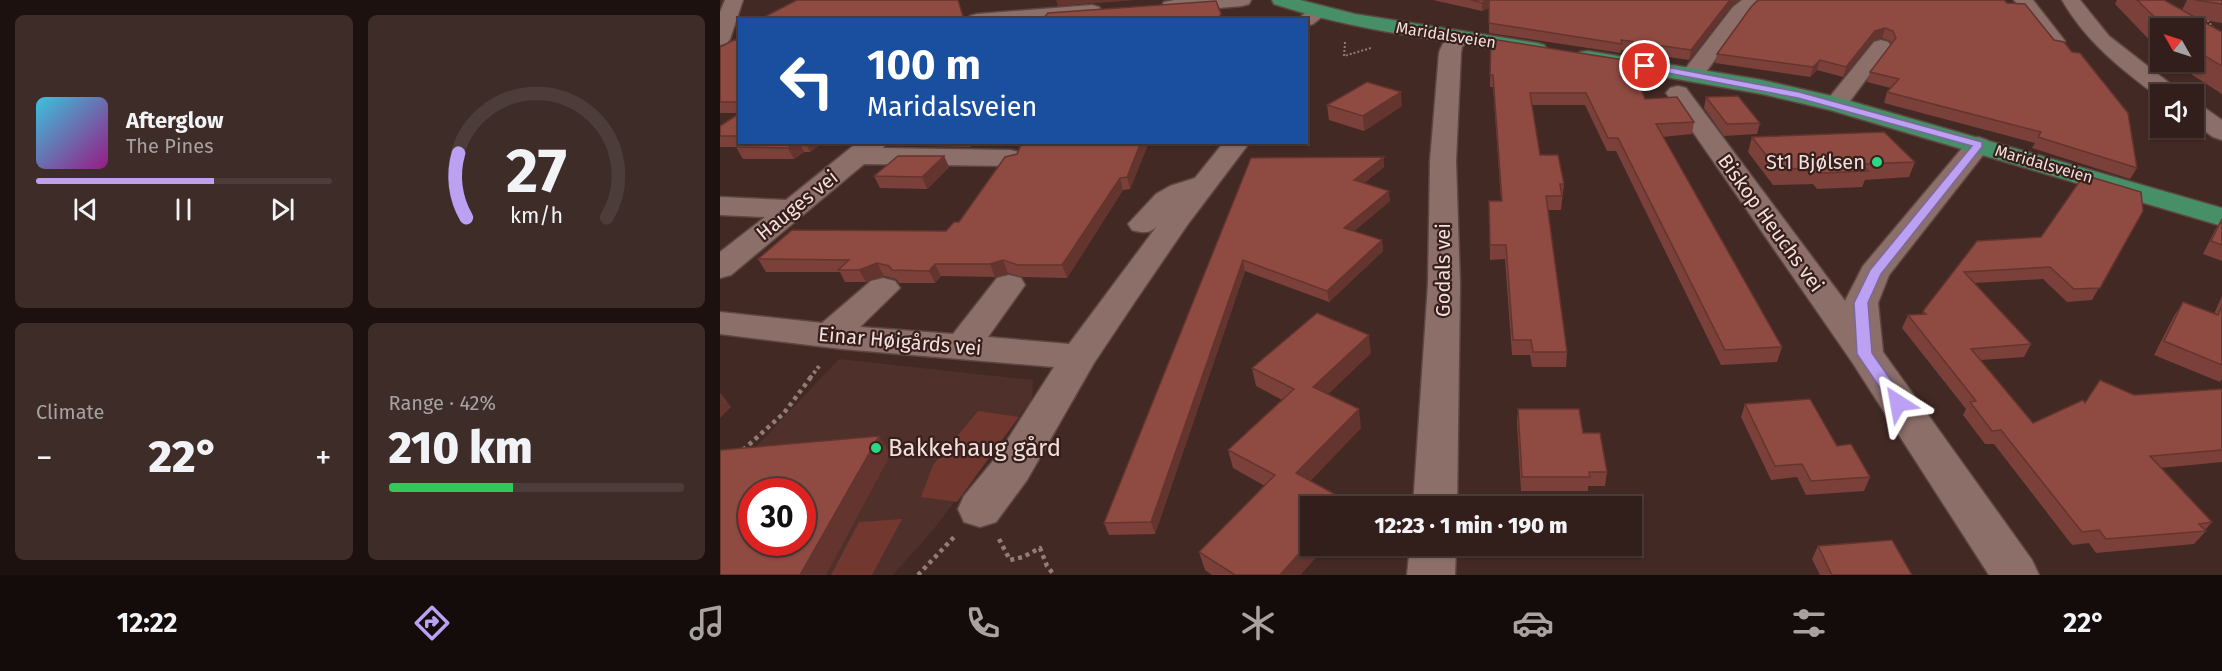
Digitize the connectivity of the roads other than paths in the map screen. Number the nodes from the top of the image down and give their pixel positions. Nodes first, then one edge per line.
1 (734, 0) edge
2 (1242, 0) edge
3 (1281, 0) edge
4 (1753, 0) edge
5 (2023, 0) edge
6 (2072, 0) edge
7 (1152, 7) edge
8 (1106, 10) edge
9 (1025, 12) edge
10 (1312, 16) edge
11 (989, 18) edge
12 (738, 37) edge
13 (1461, 37) junction
14 (720, 39) edge
15 (2059, 44) edge
16 (1881, 46) edge
17 (1685, 84) junction
18 (2156, 84) edge
19 (1836, 104) junction
20 (2204, 119) edge
21 (2222, 132) edge
22 (1236, 144) edge
23 (1978, 145) junction
24 (866, 149) edge
25 (1010, 159) edge
26 (1205, 184) junction
27 (2138, 191) junction
28 (2222, 201) edge
29 (720, 206) edge
30 (794, 209) junction
31 (2222, 217) edge
32 (1143, 225) dead end
33 (720, 268) edge
34 (1009, 285) dead end
35 (883, 288) dead end
36 (720, 323) edge
37 (836, 336) junction
38 (962, 347) junction
39 (1864, 354) junction
40 (1080, 357) junction
41 (1434, 496) edge
42 (980, 509) road end
43 (1432, 556) edge
44 (1431, 575) edge
45 (2015, 575) edge

1 - 14 street
2 - 7 street
3 - 10 main road, Maridalsveien
4 - 17 street
5 - 15 street
6 - 18 street
8 - 9 street
9 - 11 street
10 - 13 main road, Maridalsveien
12 - 14 street
13 - 17 main road, Maridalsveien
13 - 41 street, Godals vei
16 - 19 street
17 - 19 main road, Maridalsveien
17 - 39 street, Biskop Heuchs vei
19 - 23 main road, Maridalsveien
20 - 21 street
22 - 26 street
23 - 27 main road, Maridalsveien
23 - 39 street
24 - 25 street
24 - 30 street, Hauges vei
26 - 32 street
26 - 40 street
27 - 28 main road, Maridalsveien
27 - 31 main road, Maridalsveien
29 - 30 street
30 - 33 street, Hauges vei
34 - 38 street
35 - 37 street
36 - 37 street, Einar Høigårds vei
37 - 38 street, Einar Høigårds vei
38 - 40 street, Einar Høigårds vei
39 - 45 street, Biskop Heuchs vei
40 - 42 street
43 - 44 street

